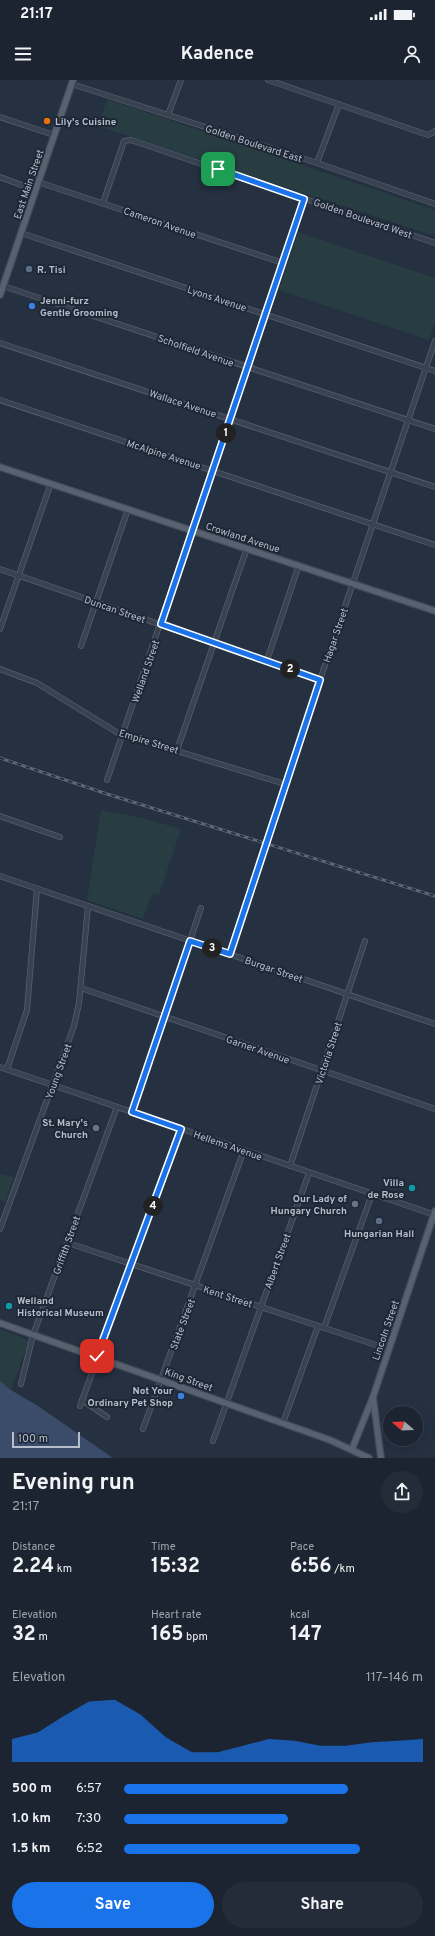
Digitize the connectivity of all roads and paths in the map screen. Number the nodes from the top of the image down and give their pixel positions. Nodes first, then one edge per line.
1 (181, 80) edge
2 (271, 80) edge
3 (72, 82) edge
4 (339, 104) junction
5 (168, 115) junction
6 (0, 117) edge
7 (435, 131) edge
8 (54, 135) junction
9 (317, 163) junction
10 (0, 177) edge
11 (38, 182) junction
12 (35, 190) junction
13 (304, 199) junction
14 (103, 203) junction
15 (435, 204) edge
16 (21, 233) junction
17 (435, 242) edge
18 (283, 264) junction
19 (1, 291) edge
20 (265, 314) junction
21 (435, 341) edge
22 (0, 343) edge
23 (248, 368) junction
24 (426, 368) junction
25 (435, 371) edge
26 (0, 400) edge
27 (230, 419) junction
28 (408, 420) junction
29 (435, 429) edge
30 (0, 467) edge
31 (212, 470) junction
32 (391, 472) junction
33 (51, 484) junction
34 (435, 487) edge
35 (128, 509) junction
36 (373, 525) junction
37 (194, 530) junction
38 (435, 545) edge
39 (247, 548) junction
40 (299, 565) junction
41 (0, 569) edge
42 (19, 576) junction
43 (353, 584) junction
44 (96, 602) junction
45 (435, 611) edge
46 (161, 624) junction
47 (0, 629) edge
48 (214, 642) junction
49 (81, 646) dead end
50 (267, 660) junction
51 (0, 669) edge
52 (320, 680) junction
53 (123, 734) junction
54 (177, 750) junction
55 (107, 780) dead end
56 (285, 784) junction
57 (0, 816) edge
58 (60, 837) dead end
59 (0, 876) edge
60 (37, 889) junction
61 (88, 906) junction
62 (200, 908) dead end
63 (190, 941) junction
64 (365, 941) dead end
65 (230, 954) junction
66 (81, 988) junction
67 (347, 994) junction
68 (164, 1017) junction
69 (435, 1024) edge
70 (0, 1067) edge
71 (7, 1069) junction
72 (322, 1071) junction
73 (53, 1085) junction
74 (117, 1107) junction
75 (435, 1109) edge
76 (132, 1112) junction
77 (181, 1129) junction
78 (244, 1150) junction
79 (290, 1166) junction
80 (310, 1173) junction
81 (372, 1194) junction
82 (435, 1214) edge
83 (0, 1228) edge
84 (68, 1243) junction
85 (132, 1264) junction
86 (196, 1286) junction
87 (260, 1307) junction
88 (0, 1322) edge
89 (318, 1326) junction
90 (324, 1328) junction
91 (33, 1335) junction
92 (388, 1349) junction
93 (97, 1356) junction
94 (161, 1379) junction
95 (21, 1384) dead end
96 (373, 1397) junction
97 (82, 1400) junction
98 (225, 1402) junction
99 (80, 1406) dead end
100 (106, 1417) dead end
101 (283, 1423) junction
102 (143, 1429) dead end
103 (213, 1441) dead end
104 (352, 1449) junction
105 (369, 1458) edge
106 (381, 1458) edge

1 - 5 street
2 - 4 street
3 - 5 street, Golden Boulevard East
3 - 8 main road, East Main Street
4 - 7 street
4 - 9 street
5 - 9 street, Golden Boulevard East
6 - 8 street
8 - 11 main road, East Main Street
9 - 15 street, Golden Boulevard East
10 - 12 street
11 - 12 main road, East Main Street
11 - 14 street, Cameron Avenue
12 - 16 main road, East Main Street
13 - 14 street, Golden Boulevard West
13 - 17 street, Golden Boulevard West
13 - 18 street, Welland Street
14 - 18 street, Cameron Avenue
16 - 19 main road, East Main Street
16 - 20 street, Lyons Avenue
18 - 20 street, Welland Street
19 - 23 street, Scholfield Avenue
20 - 23 street, Welland Street
20 - 24 street, Lyons Avenue
21 - 24 street, Hagar Street
22 - 27 street, Wallace Avenue
23 - 27 street, Welland Street
23 - 28 street, Scholfield Avenue
24 - 25 street, Lyons Avenue
24 - 28 street, Hagar Street
26 - 31 street, McAlpine Avenue
27 - 31 street, Welland Street
27 - 32 street, Wallace Avenue
28 - 29 street, Scholfield Avenue
28 - 32 street, Hagar Street
30 - 33 main road, Crowland Avenue
31 - 36 street, McAlpine Avenue
31 - 37 street, Welland Street
32 - 34 street, Wallace Avenue
32 - 36 street, Hagar Street
33 - 35 main road, Crowland Avenue
33 - 42 street
35 - 37 main road, Crowland Avenue
35 - 44 street
36 - 38 street, McAlpine Avenue
36 - 43 street, Hagar Street
37 - 39 main road, Crowland Avenue
37 - 46 street, Welland Street
39 - 40 main road, Crowland Avenue
39 - 48 street
40 - 43 main road, Crowland Avenue
40 - 50 street
41 - 42 street, Duncan Street
42 - 44 street, Duncan Street
42 - 47 street
43 - 45 main road, Crowland Avenue
43 - 52 street, Hagar Street
44 - 46 street, Duncan Street
44 - 49 street
46 - 48 street, Duncan Street
46 - 53 street, Welland Street
48 - 50 street, Duncan Street
48 - 54 street
50 - 52 street, Duncan Street
51 - 53 street, Empire Street
52 - 56 street, Hagar Street
53 - 54 street, Empire Street
53 - 55 street, Welland Street
54 - 56 street, Empire Street
56 - 65 street, Hagar Street
57 - 58 street
59 - 60 street, Burgar Street
60 - 61 street, Burgar Street
60 - 71 street
61 - 63 street, Burgar Street
61 - 66 street, Young Street
62 - 63 street
63 - 65 street, Burgar Street
63 - 68 street
64 - 67 street, Victoria Street
65 - 67 street, Burgar Street
66 - 68 street, Garner Avenue
66 - 73 street, Young Street
67 - 69 street, Burgar Street
67 - 72 street, Victoria Street
68 - 72 street, Garner Avenue
68 - 76 street
70 - 71 street, Hellems Avenue
71 - 73 street, Hellems Avenue
72 - 75 street, Garner Avenue
72 - 79 street, Victoria Street
73 - 74 street, Hellems Avenue
73 - 83 street, Young Street
74 - 76 street, Hellems Avenue
74 - 84 street, Griffith Street
76 - 77 street, Hellems Avenue
77 - 78 street, Hellems Avenue
77 - 85 street
78 - 79 street, Hellems Avenue
78 - 86 street, State Street
79 - 80 street, Hellems Avenue
80 - 81 street, Hellems Avenue
80 - 87 street, Albert Street
81 - 82 street, Hellems Avenue
81 - 90 street
82 - 92 main road, Lincoln Street
84 - 85 street, Kent Street
84 - 91 street, Griffith Street
85 - 86 street, Kent Street
85 - 93 street
86 - 87 street, Kent Street
86 - 94 street, State Street
87 - 89 street, Kent Street
87 - 98 street, Albert Street
88 - 91 main road, King Street
89 - 90 street, Kent Street
89 - 101 street
90 - 92 street, Kent Street
91 - 93 main road, King Street
91 - 95 street, Griffith Street
92 - 96 main road, Lincoln Street
93 - 94 main road, King Street
93 - 97 street
94 - 98 main road, King Street
94 - 102 street, State Street
96 - 104 main road
96 - 106 main road, Lincoln Street
97 - 99 street
97 - 100 street
98 - 101 main road, King Street
98 - 103 street, Albert Street
101 - 104 main road, King Street
104 - 105 main road, King Street

